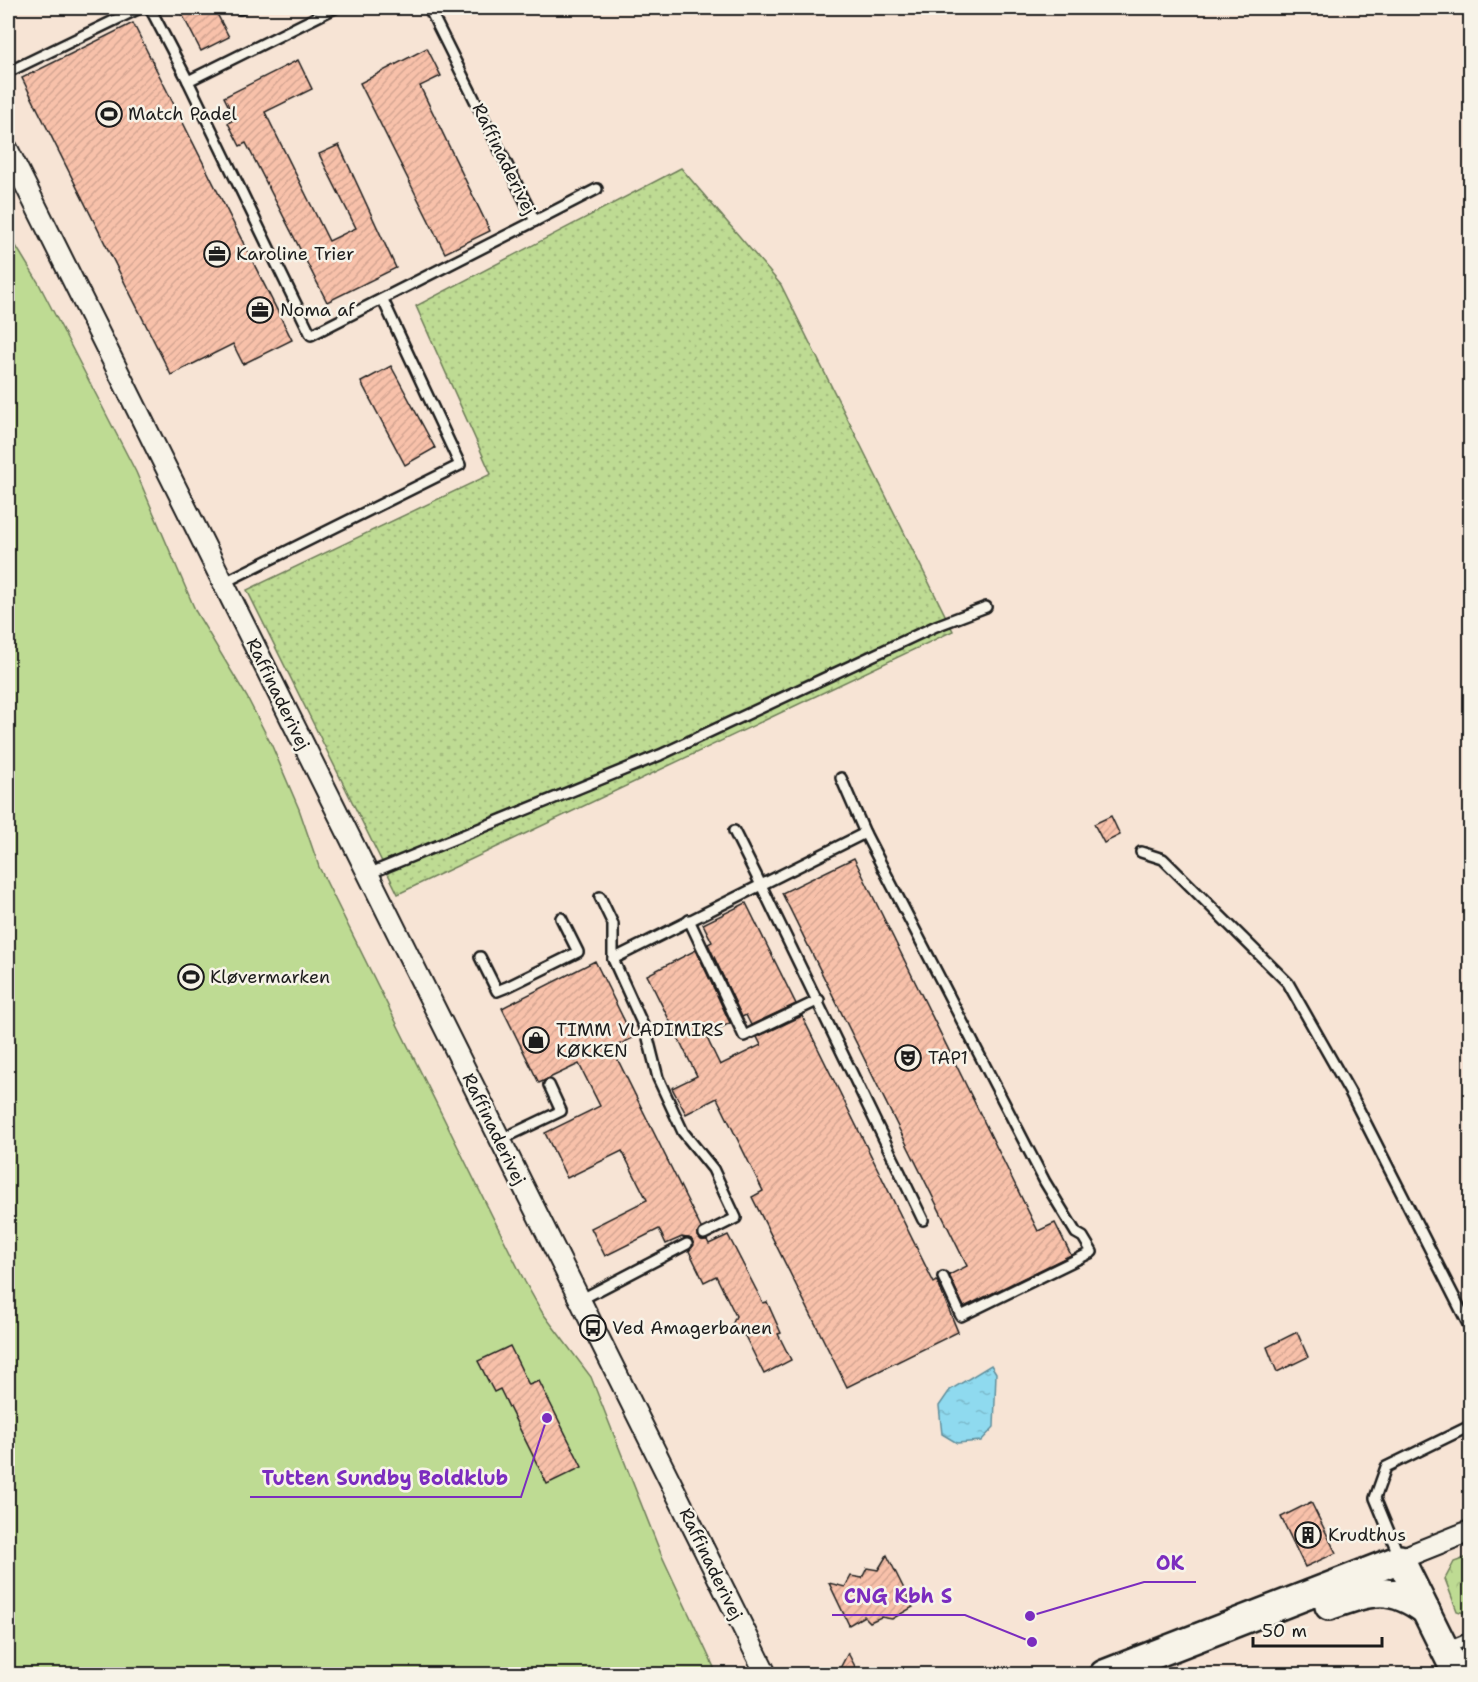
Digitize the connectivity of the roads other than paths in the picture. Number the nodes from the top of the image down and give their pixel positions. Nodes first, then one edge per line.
1 (140, 8) edge
2 (150, 8) edge
3 (335, 8) edge
4 (429, 8) edge
5 (8, 72) edge
6 (188, 81) junction
7 (8, 150) edge
8 (597, 189) dead end
9 (535, 221) junction
10 (382, 300) junction
11 (223, 584) junction
12 (986, 607) dead end
13 (841, 778) dead end
14 (734, 831) dead end
15 (865, 833) junction
16 (1142, 852) dead end
17 (368, 874) junction
18 (761, 885) junction
19 (600, 897) dead end
20 (561, 918) dead end
21 (689, 920) junction
22 (480, 957) dead end
23 (613, 959) junction
24 (819, 1000) junction
25 (549, 1085) dead end
26 (500, 1140) junction
27 (923, 1220) dead end
28 (704, 1234) dead end
29 (687, 1244) dead end
30 (943, 1277) dead end
31 (580, 1300) junction
32 (1470, 1328) edge
33 (1470, 1426) edge
34 (1470, 1531) edge
35 (1400, 1559) junction
36 (1426, 1611) junction
37 (1232, 1625) junction
38 (1470, 1638) edge
39 (1444, 1649) junction
40 (766, 1674) edge
41 (1104, 1674) edge
42 (1457, 1674) edge

1 - 5 lane
2 - 6 lane
3 - 6 lane
4 - 9 lane, Raffinaderivej
6 - 10 lane, Raffinaderivej
7 - 11 street, Raffinaderivej
8 - 9 lane
9 - 10 lane, Raffinaderivej
10 - 11 lane
11 - 17 street, Raffinaderivej
12 - 17 lane
13 - 15 lane
14 - 18 lane
15 - 18 lane
15 - 30 lane
16 - 32 lane
17 - 26 street, Raffinaderivej
18 - 21 lane
18 - 24 lane
19 - 23 lane
20 - 22 lane
21 - 23 lane
21 - 24 lane
23 - 28 lane
24 - 27 lane
25 - 26 lane
26 - 31 street, Raffinaderivej
29 - 31 lane
31 - 40 street, Raffinaderivej
33 - 35 lane
34 - 35 street
35 - 36 street
35 - 37 street
36 - 37 street
36 - 39 street
37 - 41 street
38 - 39 lane
39 - 42 street

